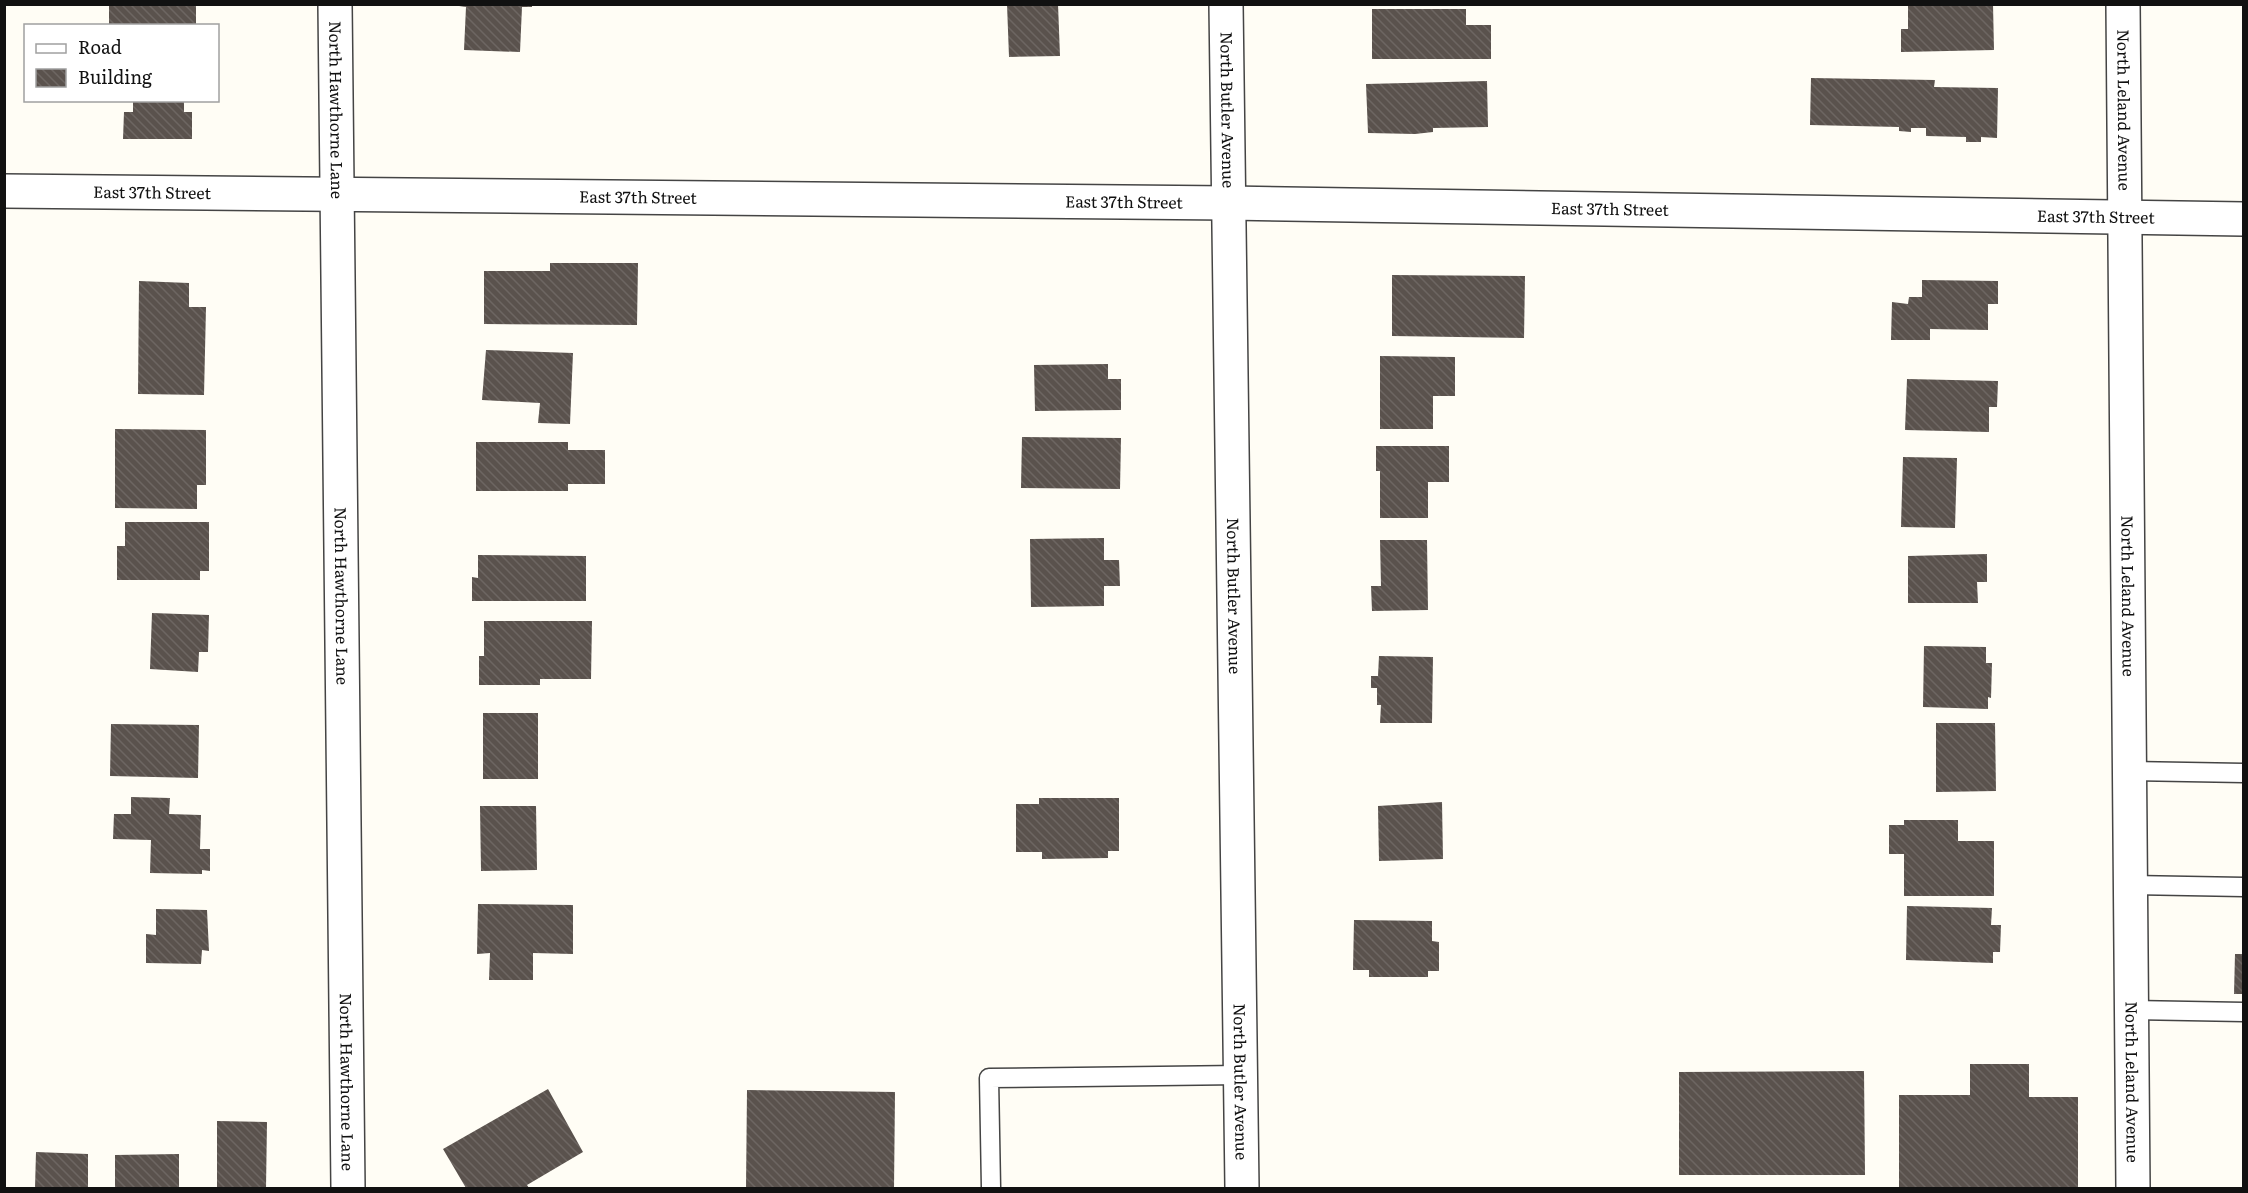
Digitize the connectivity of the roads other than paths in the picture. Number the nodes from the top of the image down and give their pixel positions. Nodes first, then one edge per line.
1 (335, 4) edge
2 (1226, 4) edge
3 (2123, 4) edge
4 (4, 191) edge
5 (337, 194) junction
6 (1229, 203) junction
7 (2126, 218) junction
8 (2244, 219) edge
9 (2130, 771) junction
10 (2244, 773) edge
11 (2131, 885) junction
12 (2244, 887) edge
13 (2132, 1010) junction
14 (2244, 1012) edge
15 (1241, 1075) junction
16 (348, 1188) edge
17 (991, 1188) edge
18 (1242, 1188) edge
19 (2133, 1188) edge

1 - 5 street, North Hawthorne Lane
2 - 6 street, North Butler Avenue
3 - 7 street, North Leland Avenue
4 - 5 street, East 37th Street
5 - 6 street, East 37th Street
5 - 16 street, North Hawthorne Lane
6 - 7 street, East 37th Street
6 - 15 street, North Butler Avenue
7 - 8 street, East 37th Street
7 - 9 street, North Leland Avenue
9 - 10 lane
9 - 11 street, North Leland Avenue
11 - 12 lane
11 - 13 street, North Leland Avenue
13 - 14 lane
13 - 19 street, North Leland Avenue
15 - 17 lane
15 - 18 street, North Butler Avenue

